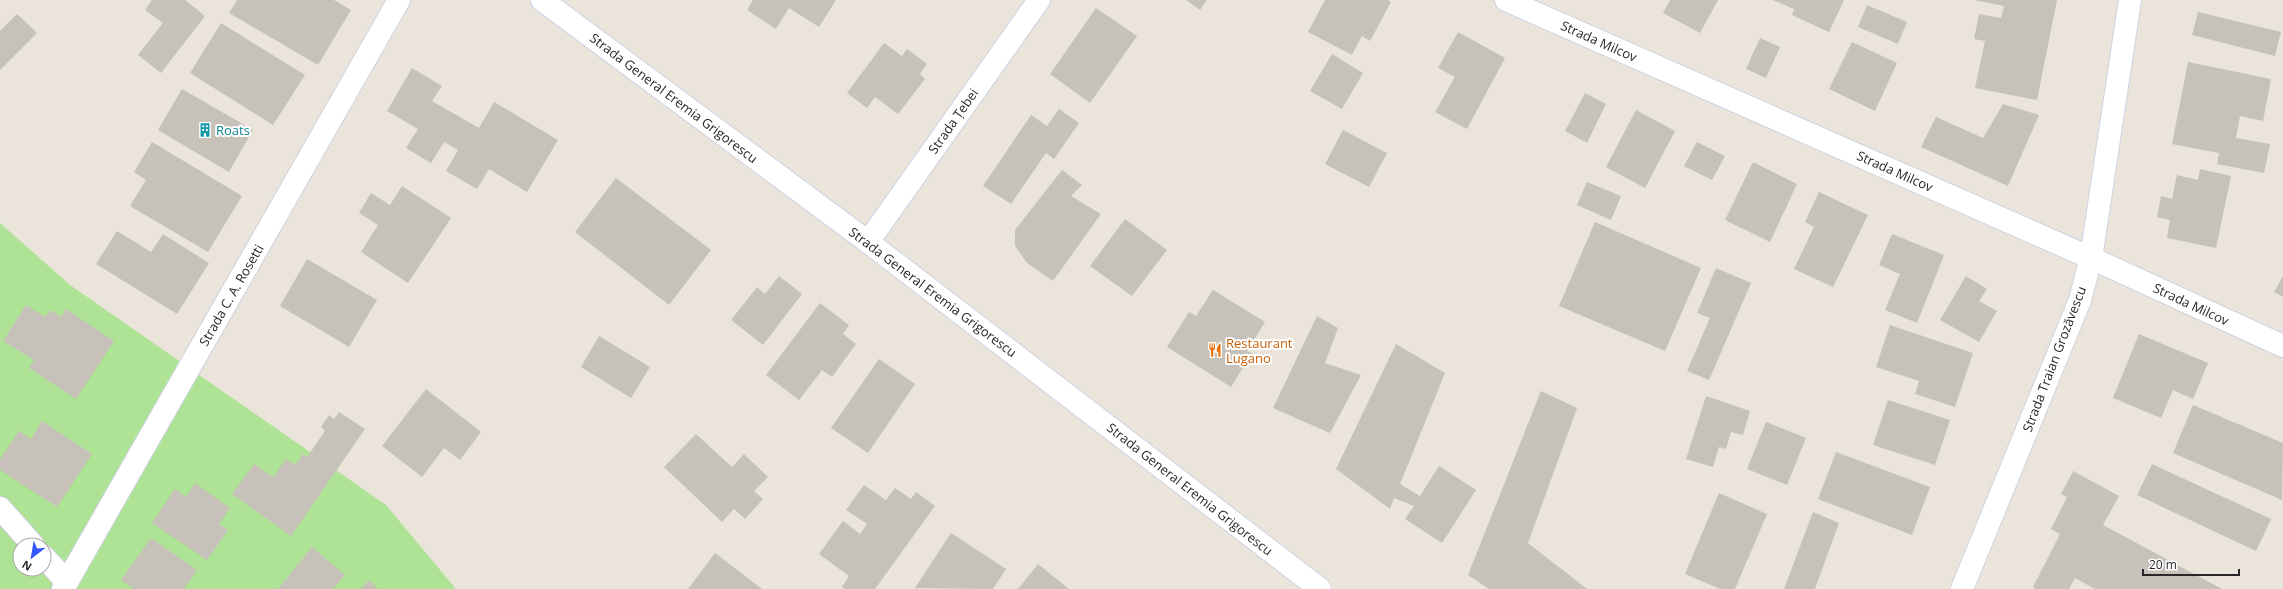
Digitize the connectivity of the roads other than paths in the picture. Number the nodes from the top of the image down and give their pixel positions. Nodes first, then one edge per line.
1 (399, 0) edge
2 (542, 0) edge
3 (1039, 0) edge
4 (1506, 0) edge
5 (2130, 0) edge
6 (868, 242) junction
7 (2091, 258) junction
8 (2283, 346) edge
9 (0, 508) edge
10 (27, 537) edge
11 (52, 568) edge
12 (65, 585) edge
13 (1320, 589) edge
14 (1962, 589) edge

1 - 12 street, Strada C. A. Rosetti
2 - 6 street, Strada General Eremia Grigorescu
3 - 6 street, Strada Țebei
4 - 7 street, Strada Milcov
5 - 7 street, Strada Traian Grozăvescu
6 - 13 street, Strada General Eremia Grigorescu
7 - 8 street, Strada Milcov
7 - 14 street, Strada Traian Grozăvescu
9 - 10 street
11 - 12 street

